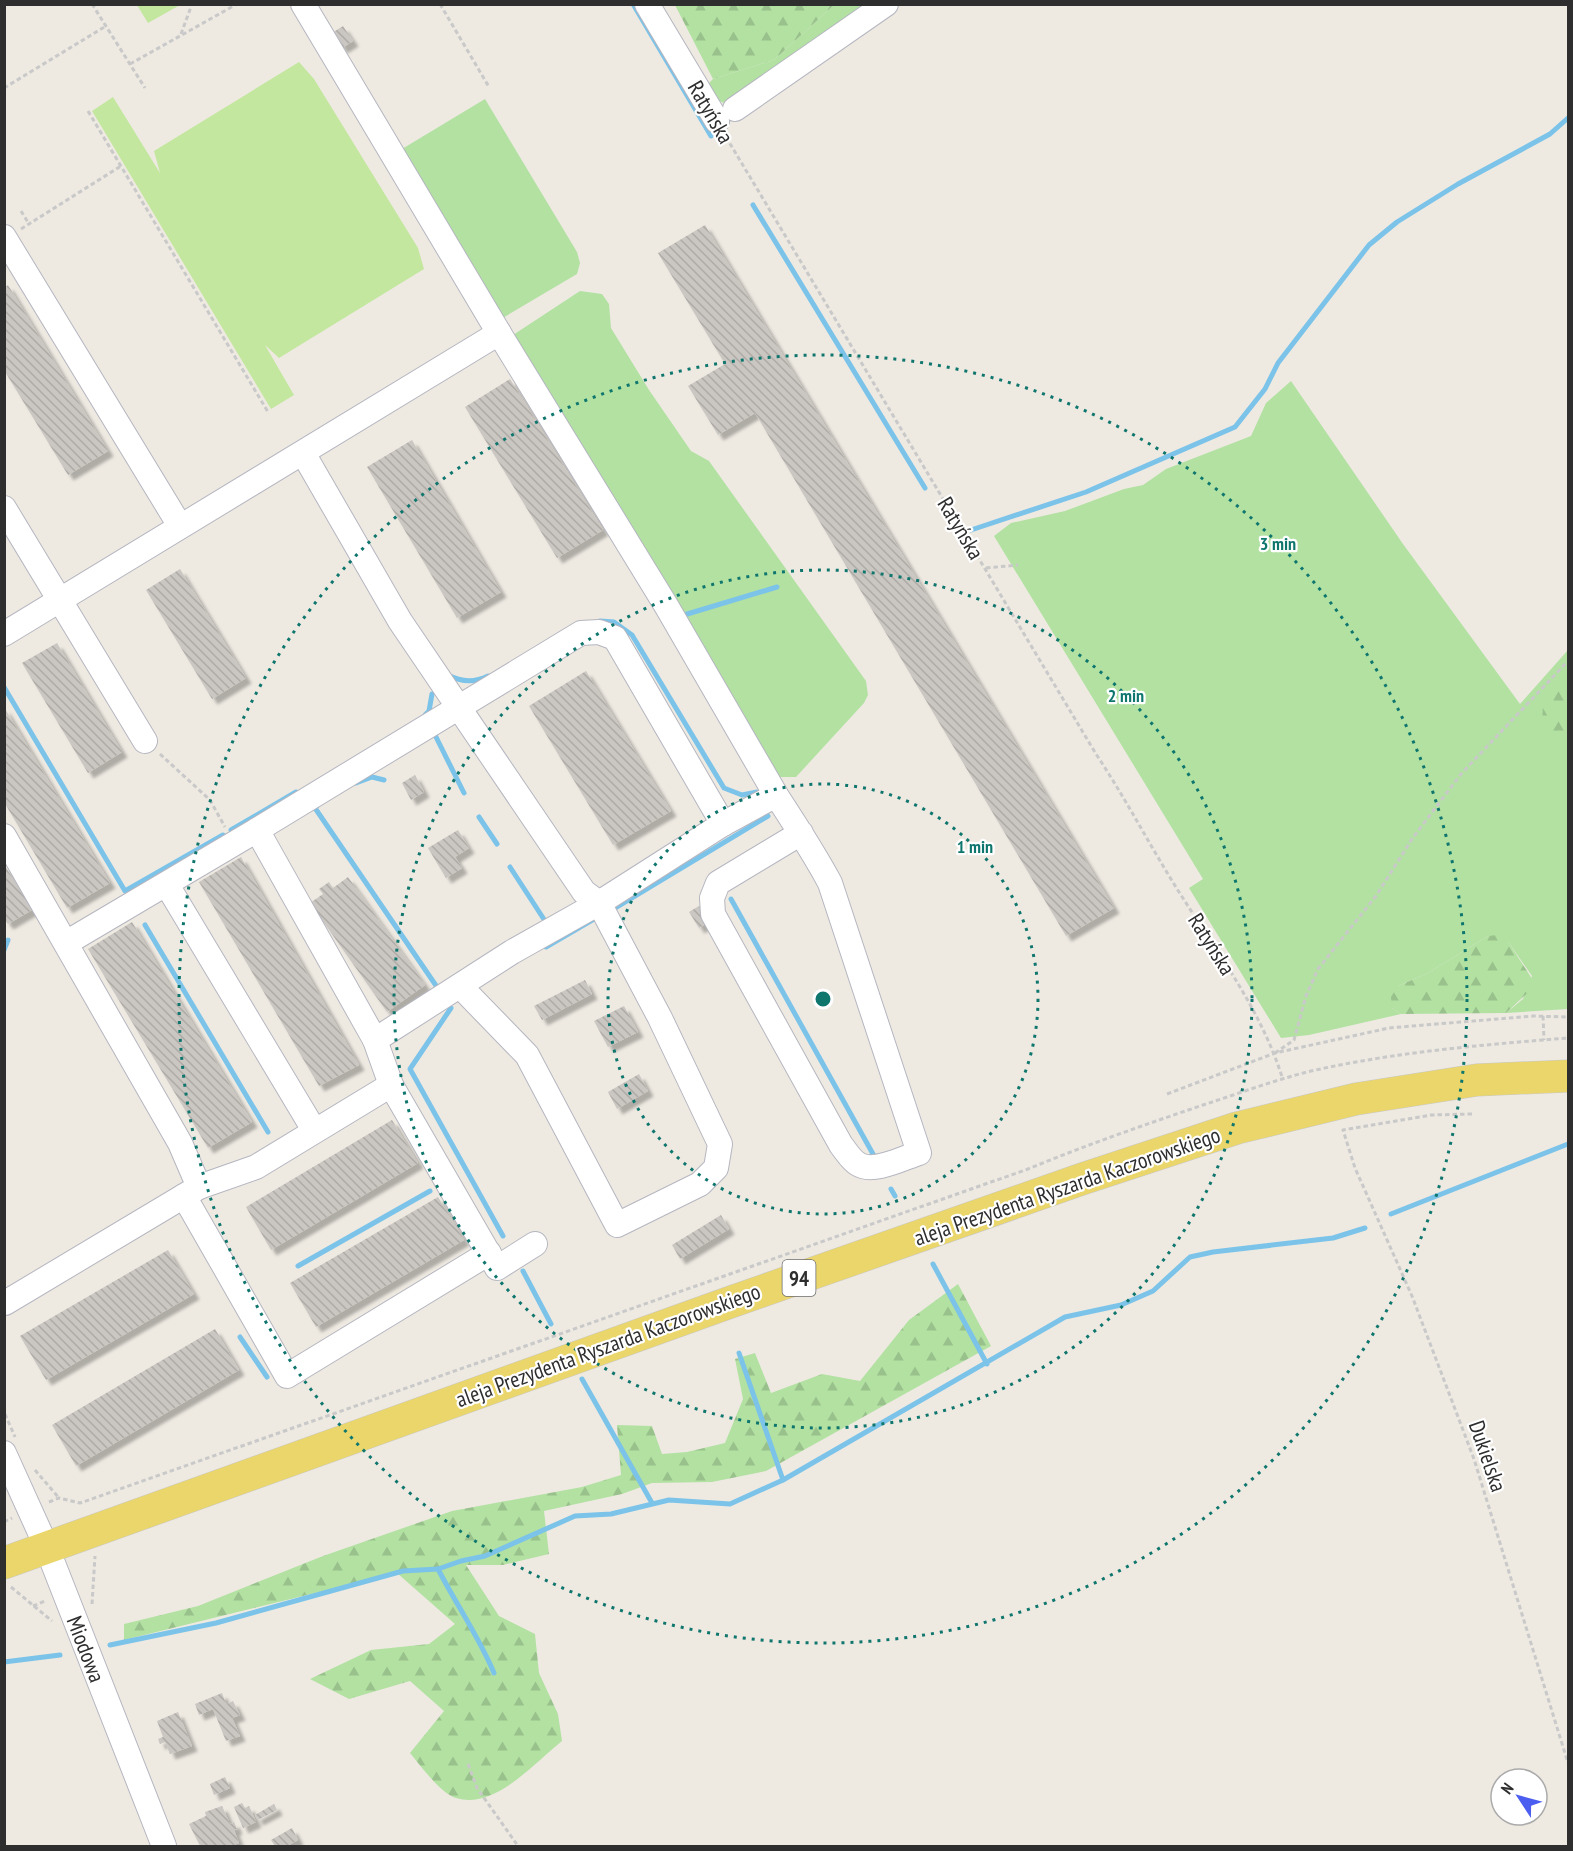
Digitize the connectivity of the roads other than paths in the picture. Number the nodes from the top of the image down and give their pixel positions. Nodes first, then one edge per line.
1 (303, 4) edge
2 (647, 4) edge
3 (886, 4) edge
4 (5, 238) edge
5 (499, 333) junction
6 (303, 453) junction
7 (4, 508) edge
8 (180, 526) junction
9 (59, 599) junction
10 (4, 634) edge
11 (458, 707) junction
12 (145, 741) road end
13 (776, 795) junction
14 (723, 824) junction
15 (801, 833) junction
16 (4, 836) edge
17 (248, 836) junction
18 (167, 885) junction
19 (598, 903) junction
20 (66, 943) junction
21 (460, 986) junction
22 (375, 1040) junction
23 (1569, 1076) edge
24 (391, 1084) junction
25 (314, 1130) junction
26 (192, 1191) junction
27 (535, 1244) dead end
28 (489, 1253) junction
29 (5, 1303) edge
30 (11, 1448) edge
31 (47, 1548) junction
32 (7, 1574) edge
33 (164, 1846) edge

1 - 5 street
2 - 3 street, Ratyńska
4 - 8 street
5 - 6 street
5 - 13 street
6 - 8 street
6 - 11 street
7 - 9 street
8 - 9 street
9 - 10 street
9 - 12 street
11 - 14 street
11 - 17 street
11 - 19 street
13 - 14 street
13 - 15 street
14 - 19 street
15 - 15 street
16 - 20 street
17 - 18 street
17 - 22 street
18 - 20 street
18 - 25 street
19 - 21 street
19 - 21 street
20 - 26 street
21 - 22 street
22 - 24 street
23 - 31 main road, aleja Prezydenta Ryszarda Kaczorowskiego / 94
24 - 25 street
24 - 28 street
25 - 26 street
26 - 28 street
26 - 29 street
27 - 28 street
30 - 31 street, Miodowa
31 - 32 main road, aleja Prezydenta Ryszarda Kaczorowskiego / 94
31 - 33 street, Miodowa

